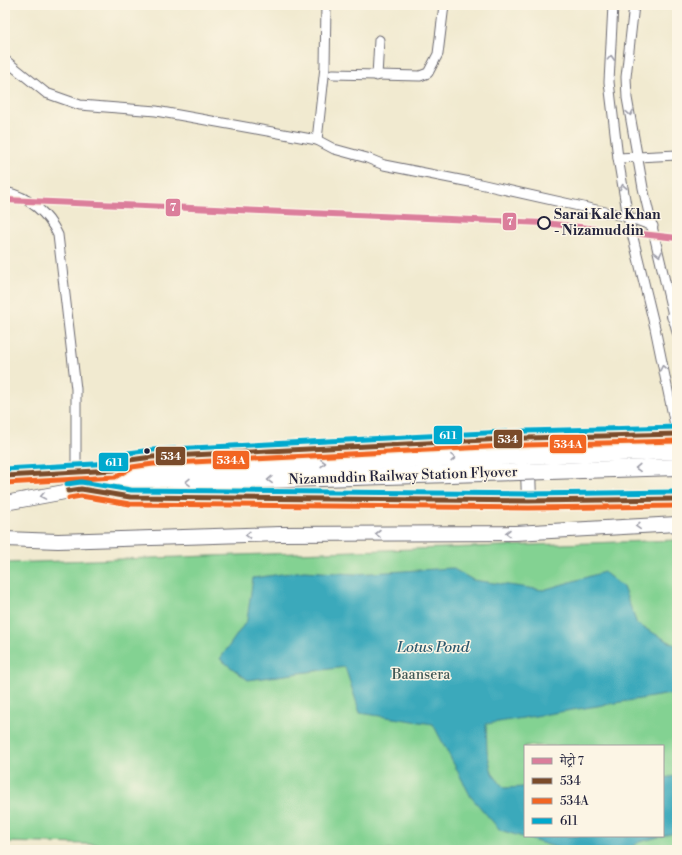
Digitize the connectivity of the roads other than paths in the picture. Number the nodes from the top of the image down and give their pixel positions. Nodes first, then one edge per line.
1 (326, 5) edge
2 (444, 5) edge
3 (613, 5) edge
4 (634, 5) edge
5 (379, 40) dead end
6 (5, 60) edge
7 (333, 74) dead end
8 (377, 76) junction
9 (317, 140) junction
10 (677, 155) edge
11 (618, 158) junction
12 (638, 158) junction
13 (5, 192) edge
14 (628, 217) junction
15 (653, 226) junction
16 (675, 319) edge
17 (677, 332) edge
18 (677, 434) edge
19 (527, 438) junction
20 (677, 451) edge
21 (677, 467) edge
22 (114, 470) junction
23 (76, 472) junction
24 (228, 474) junction
25 (5, 476) edge
26 (80, 489) junction
27 (677, 499) edge
28 (530, 501) junction
29 (5, 503) edge
30 (677, 524) edge
31 (5, 539) edge

1 - 9 street
2 - 8 street
11 -> 3 street
4 -> 12 street
5 - 8 street
6 - 9 street
7 - 8 street
9 - 14 street
10 - 12 street
11 - 12 street
14 -> 11 street
12 - 15 street
13 - 23 street
14 - 15 street
18 -> 14 street
15 -> 16 street
16 - 17 street
18 - 19 main road
19 - 22 main road
19 - 28 main road
24 -> 20 highway, Nizamuddin Railway Station Flyover, bridge
21 -> 24 highway, Nizamuddin Railway Station Flyover, bridge
22 - 23 main road
22 - 24 highway, Nizamuddin Railway Station Flyover
23 - 25 main road
24 -> 26 highway, Nizamuddin Railway Station Flyover
26 - 28 main road
26 -> 29 main road
27 - 28 main road
30 -> 31 main road

